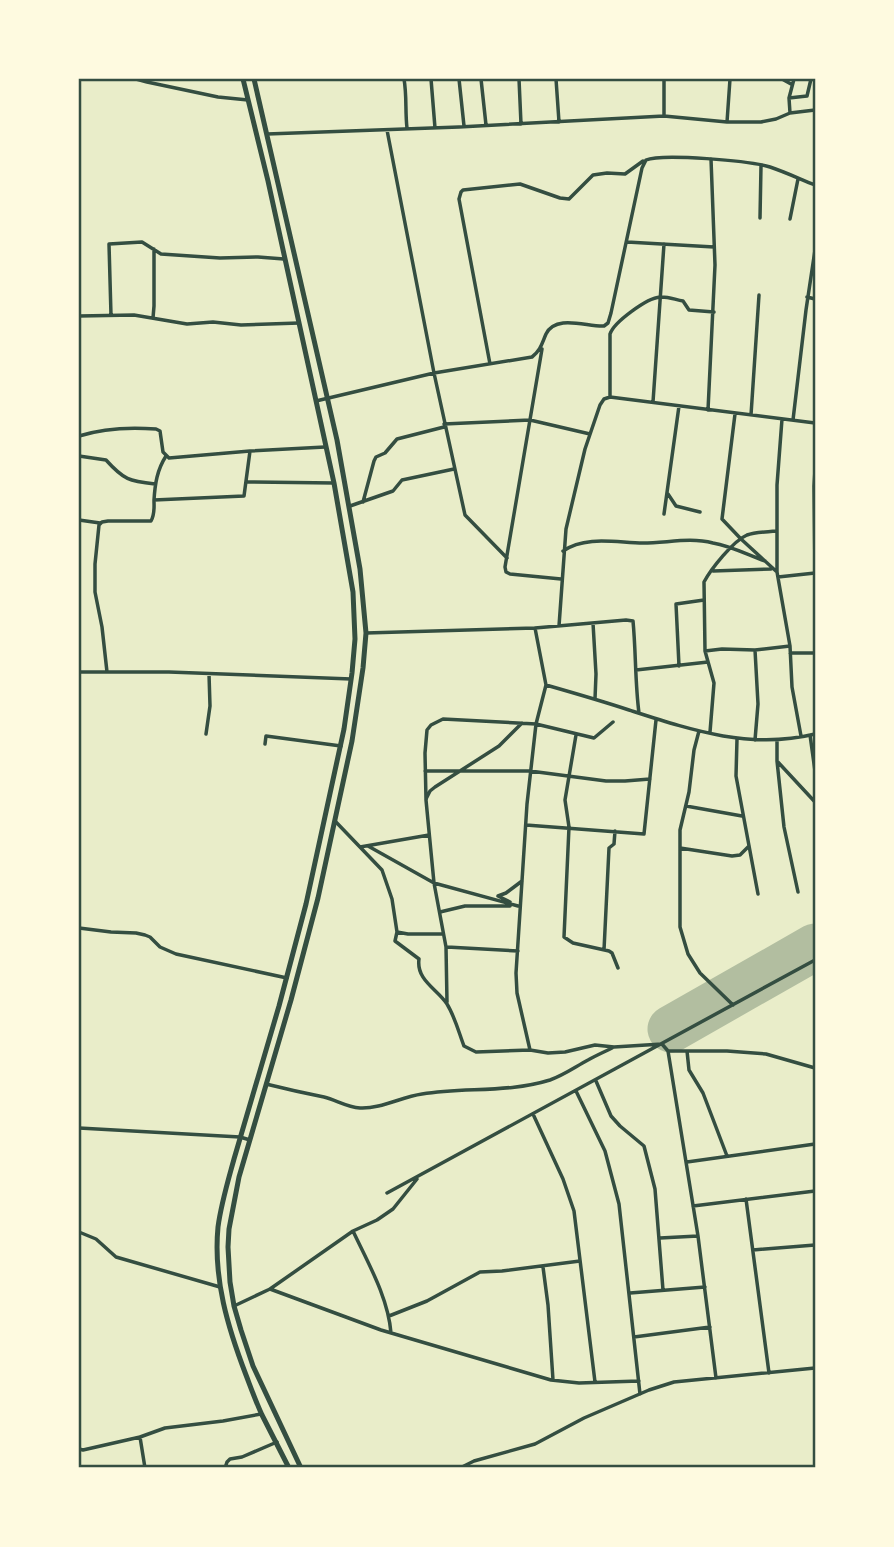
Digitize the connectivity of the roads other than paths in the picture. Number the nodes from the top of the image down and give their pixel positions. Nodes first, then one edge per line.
1 (136, 79) edge
2 (243, 79) edge
3 (254, 79) edge
4 (404, 79) edge
5 (431, 79) edge
6 (459, 79) edge
7 (481, 79) edge
8 (519, 79) edge
9 (556, 79) edge
10 (664, 79) edge
11 (730, 79) edge
12 (782, 79) edge
13 (794, 79) edge
14 (811, 79) edge
15 (791, 84) junction
16 (789, 98) junction
17 (248, 100) junction
18 (815, 110) edge
19 (790, 113) junction
20 (664, 116) junction
21 (727, 121) junction
22 (559, 122) junction
23 (522, 124) junction
24 (486, 126) junction
25 (464, 127) junction
26 (435, 128) junction
27 (407, 129) junction
28 (387, 130) junction
29 (267, 134) junction
30 (710, 159) junction
31 (646, 160) junction
32 (761, 166) junction
33 (798, 179) junction
34 (815, 185) edge
35 (760, 218) dead end
36 (790, 219) dead end
37 (627, 242) junction
38 (664, 244) junction
39 (714, 247) junction
40 (154, 249) junction
41 (815, 250) edge
42 (285, 259) junction
43 (814, 259) edge
44 (759, 295) dead end
45 (660, 297) junction
46 (807, 297) junction
47 (815, 299) edge
48 (714, 312) junction
49 (111, 315) junction
50 (79, 316) edge
51 (153, 318) junction
52 (299, 323) junction
53 (542, 346) junction
54 (490, 364) junction
55 (433, 373) junction
56 (610, 397) junction
57 (327, 398) junction
58 (316, 401) junction
59 (653, 402) junction
60 (679, 406) junction
61 (708, 410) junction
62 (735, 414) junction
63 (751, 415) junction
64 (782, 419) junction
65 (530, 420) junction
66 (793, 420) junction
67 (815, 423) edge
68 (444, 426) junction
69 (590, 434) junction
70 (79, 436) edge
71 (326, 447) junction
72 (250, 451) junction
73 (79, 456) edge
74 (166, 456) junction
75 (454, 469) junction
76 (815, 470) edge
77 (246, 482) junction
78 (334, 483) junction
79 (156, 484) junction
80 (667, 492) junction
81 (154, 500) junction
82 (363, 502) junction
83 (349, 506) junction
84 (700, 512) dead end
85 (664, 514) dead end
86 (79, 520) edge
87 (100, 523) junction
88 (776, 531) junction
89 (741, 539) junction
90 (731, 548) junction
91 (564, 551) junction
92 (507, 558) junction
93 (765, 561) junction
94 (711, 571) junction
95 (776, 573) junction
96 (815, 573) edge
97 (561, 579) junction
98 (704, 600) junction
99 (593, 623) junction
100 (559, 626) junction
101 (535, 628) junction
102 (366, 633) junction
103 (790, 646) junction
104 (755, 650) junction
105 (705, 652) junction
106 (790, 653) junction
107 (815, 653) edge
108 (708, 662) junction
109 (679, 666) junction
110 (636, 670) junction
111 (79, 672) edge
112 (107, 672) junction
113 (209, 674) junction
114 (351, 679) junction
115 (545, 685) junction
116 (595, 699) junction
117 (639, 713) junction
118 (656, 720) junction
119 (613, 722) dead end
120 (522, 723) junction
121 (537, 724) junction
122 (699, 731) junction
123 (710, 732) junction
124 (206, 734) dead end
125 (815, 734) edge
126 (576, 735) junction
127 (810, 735) junction
128 (801, 737) junction
129 (737, 739) junction
130 (755, 740) junction
131 (777, 740) junction
132 (265, 744) dead end
133 (341, 746) junction
134 (777, 761) junction
135 (425, 771) junction
136 (461, 771) junction
137 (530, 771) junction
138 (815, 771) edge
139 (569, 775) junction
140 (650, 779) junction
141 (426, 800) junction
142 (815, 802) edge
143 (686, 806) junction
144 (743, 816) junction
145 (335, 821) junction
146 (526, 825) junction
147 (569, 827) junction
148 (615, 831) junction
149 (429, 835) junction
150 (368, 846) junction
151 (749, 846) junction
152 (360, 847) junction
153 (680, 848) junction
154 (523, 880) junction
155 (435, 883) junction
156 (798, 892) dead end
157 (758, 894) dead end
158 (520, 906) junction
159 (440, 912) junction
160 (79, 928) edge
161 (397, 932) junction
162 (444, 934) junction
163 (446, 947) junction
164 (604, 950) junction
165 (518, 951) junction
166 (815, 960) edge
167 (618, 968) dead end
168 (286, 978) junction
169 (447, 1004) junction
170 (733, 1005) junction
171 (662, 1044) junction
172 (614, 1047) junction
173 (530, 1050) junction
174 (668, 1051) junction
175 (687, 1051) junction
176 (815, 1068) edge
177 (595, 1080) junction
178 (266, 1084) junction
179 (576, 1091) junction
180 (533, 1114) junction
181 (79, 1128) edge
182 (240, 1138) junction
183 (250, 1140) junction
184 (815, 1144) edge
185 (727, 1157) junction
186 (687, 1162) junction
187 (419, 1176) junction
188 (815, 1191) edge
189 (387, 1193) dead end
190 (747, 1199) junction
191 (693, 1206) junction
192 (353, 1231) junction
193 (79, 1232) edge
194 (698, 1236) junction
195 (660, 1238) junction
196 (815, 1245) edge
197 (753, 1250) junction
198 (580, 1261) junction
199 (543, 1267) junction
200 (220, 1287) junction
201 (705, 1287) junction
202 (270, 1289) junction
203 (663, 1290) junction
204 (629, 1293) junction
205 (234, 1306) junction
206 (389, 1316) junction
207 (710, 1326) junction
208 (391, 1333) junction
209 (634, 1337) junction
210 (815, 1368) edge
211 (769, 1373) junction
212 (716, 1378) junction
213 (553, 1380) junction
214 (639, 1381) junction
215 (595, 1382) junction
216 (640, 1394) junction
217 (261, 1413) junction
218 (140, 1437) junction
219 (277, 1442) junction
220 (79, 1449) edge
221 (145, 1468) edge
222 (225, 1468) edge
223 (289, 1468) edge
224 (301, 1468) edge
225 (460, 1468) edge

1 - 17 street
2 - 17 highway
3 - 29 highway
4 - 27 street
5 - 26 street
6 - 25 street
7 - 24 street
8 - 23 street
9 - 22 street
10 - 20 street
11 - 21 street
12 - 15 street
13 - 15 street
14 - 16 street
15 - 16 street
16 - 19 street
17 - 42 highway
18 - 19 street
19 - 21 street
20 - 21 street
20 - 22 street
22 - 23 street
23 - 24 street
24 - 25 street
25 - 26 street
26 - 27 street
27 - 28 street
28 - 29 street
28 - 55 street
29 - 57 highway
30 - 31 street
30 - 32 street
30 - 39 street
31 - 37 street
31 - 54 street
32 - 33 street
32 - 35 street
33 - 34 street
33 - 36 street
37 - 38 street
37 - 53 street
38 - 39 street
38 - 45 street
39 - 48 street
40 - 42 street
40 - 49 street
40 - 51 street
41 - 43 street
42 - 52 highway
43 - 46 street
44 - 63 street
45 - 48 street
45 - 56 street
45 - 59 street
46 - 47 street
46 - 66 street
48 - 61 street
49 - 50 street
49 - 51 street
51 - 52 street
52 - 58 highway
53 - 54 street
53 - 65 street
54 - 55 street
55 - 57 street
55 - 68 street
56 - 59 street
56 - 69 street
57 - 58 street
57 - 83 highway
58 - 71 highway
59 - 60 street
60 - 61 street
60 - 80 street
61 - 62 street
62 - 63 street
62 - 89 street
63 - 64 street
64 - 66 street
64 - 88 street
65 - 68 street
65 - 69 street
65 - 92 street
66 - 67 street
68 - 75 street
68 - 82 street
69 - 91 street
70 - 74 street
71 - 72 street
71 - 78 highway
72 - 74 street
72 - 77 street
73 - 79 street
74 - 79 street
75 - 82 street
75 - 92 street
76 - 96 street
77 - 78 street
77 - 81 street
78 - 114 highway
79 - 81 street
80 - 84 street
80 - 85 street
81 - 87 street
82 - 83 street
83 - 102 highway
86 - 87 street
87 - 112 street
88 - 89 street
88 - 95 street
89 - 90 street
89 - 93 street
90 - 91 street
90 - 93 street
90 - 94 street
91 - 97 street
92 - 97 street
93 - 95 street
94 - 95 street
94 - 98 street
95 - 96 street
95 - 103 street
97 - 100 street
98 - 105 street
98 - 109 street
99 - 100 street
99 - 110 street
99 - 116 street
100 - 101 street
101 - 102 street
101 - 115 street
102 - 145 highway
103 - 104 street
103 - 106 street
104 - 105 street
104 - 130 street
105 - 108 street
106 - 107 street
106 - 128 street
108 - 109 street
108 - 123 street
109 - 110 street
110 - 117 street
111 - 112 street
112 - 113 street
113 - 114 street
113 - 124 street
114 - 133 highway
115 - 116 street
115 - 121 street
116 - 117 street
117 - 118 street
118 - 122 street
118 - 140 street
119 - 126 street
120 - 121 street
120 - 135 street
120 - 136 street
121 - 126 street
121 - 137 street
122 - 123 street
122 - 143 street
123 - 129 street
125 - 127 street
126 - 139 street
127 - 128 street
127 - 138 street
128 - 131 street
129 - 130 street
129 - 144 street
130 - 131 street
131 - 134 street
132 - 133 street
133 - 168 highway
134 - 142 street
134 - 156 street
135 - 136 street
135 - 141 street
136 - 137 street
136 - 141 street
137 - 139 street
137 - 146 street
139 - 140 street
139 - 147 street
140 - 148 street
141 - 149 street
143 - 144 street
143 - 153 street
144 - 151 street
145 - 152 street
145 - 178 highway
146 - 147 street
146 - 154 street
147 - 148 street
147 - 164 street
148 - 164 street
149 - 150 street
149 - 155 street
150 - 152 street
150 - 155 street
151 - 153 street
151 - 157 street
152 - 161 street
153 - 170 street
154 - 158 street
154 - 158 street
155 - 158 street
155 - 159 street
158 - 159 street
158 - 165 street
159 - 162 street
160 - 168 street
161 - 162 street
161 - 169 street
162 - 163 street
163 - 165 street
163 - 169 street
164 - 167 street
165 - 173 street
166 - 170 street
168 - 182 highway
169 - 173 street
170 - 171 street
171 - 172 street
171 - 174 street
171 - 177 street
172 - 173 street
172 - 178 street
174 - 175 street
174 - 186 street
175 - 176 street
175 - 185 street
177 - 179 street
177 - 195 street
178 - 183 highway
179 - 180 street
179 - 204 street
180 - 187 street
180 - 198 street
181 - 182 street
182 - 183 street
182 - 200 highway
183 - 205 highway
184 - 185 street
185 - 186 street
186 - 191 street
187 - 189 street
187 - 192 street
188 - 190 street
190 - 191 street
190 - 197 street
191 - 194 street
192 - 202 street
192 - 206 street
193 - 200 street
194 - 195 street
194 - 201 street
195 - 203 street
196 - 197 street
197 - 211 street
198 - 199 street
198 - 215 street
199 - 206 street
199 - 213 street
200 - 217 highway
201 - 203 street
201 - 207 street
202 - 205 street
202 - 208 street
203 - 204 street
204 - 209 street
205 - 224 highway
206 - 208 street
207 - 209 street
207 - 212 street
208 - 213 street
209 - 214 street
210 - 211 street
211 - 212 street
212 - 216 street
213 - 215 street
214 - 215 street
214 - 216 street
216 - 225 street
217 - 218 street
217 - 219 highway
218 - 220 street
218 - 221 street
219 - 222 street
219 - 223 highway

